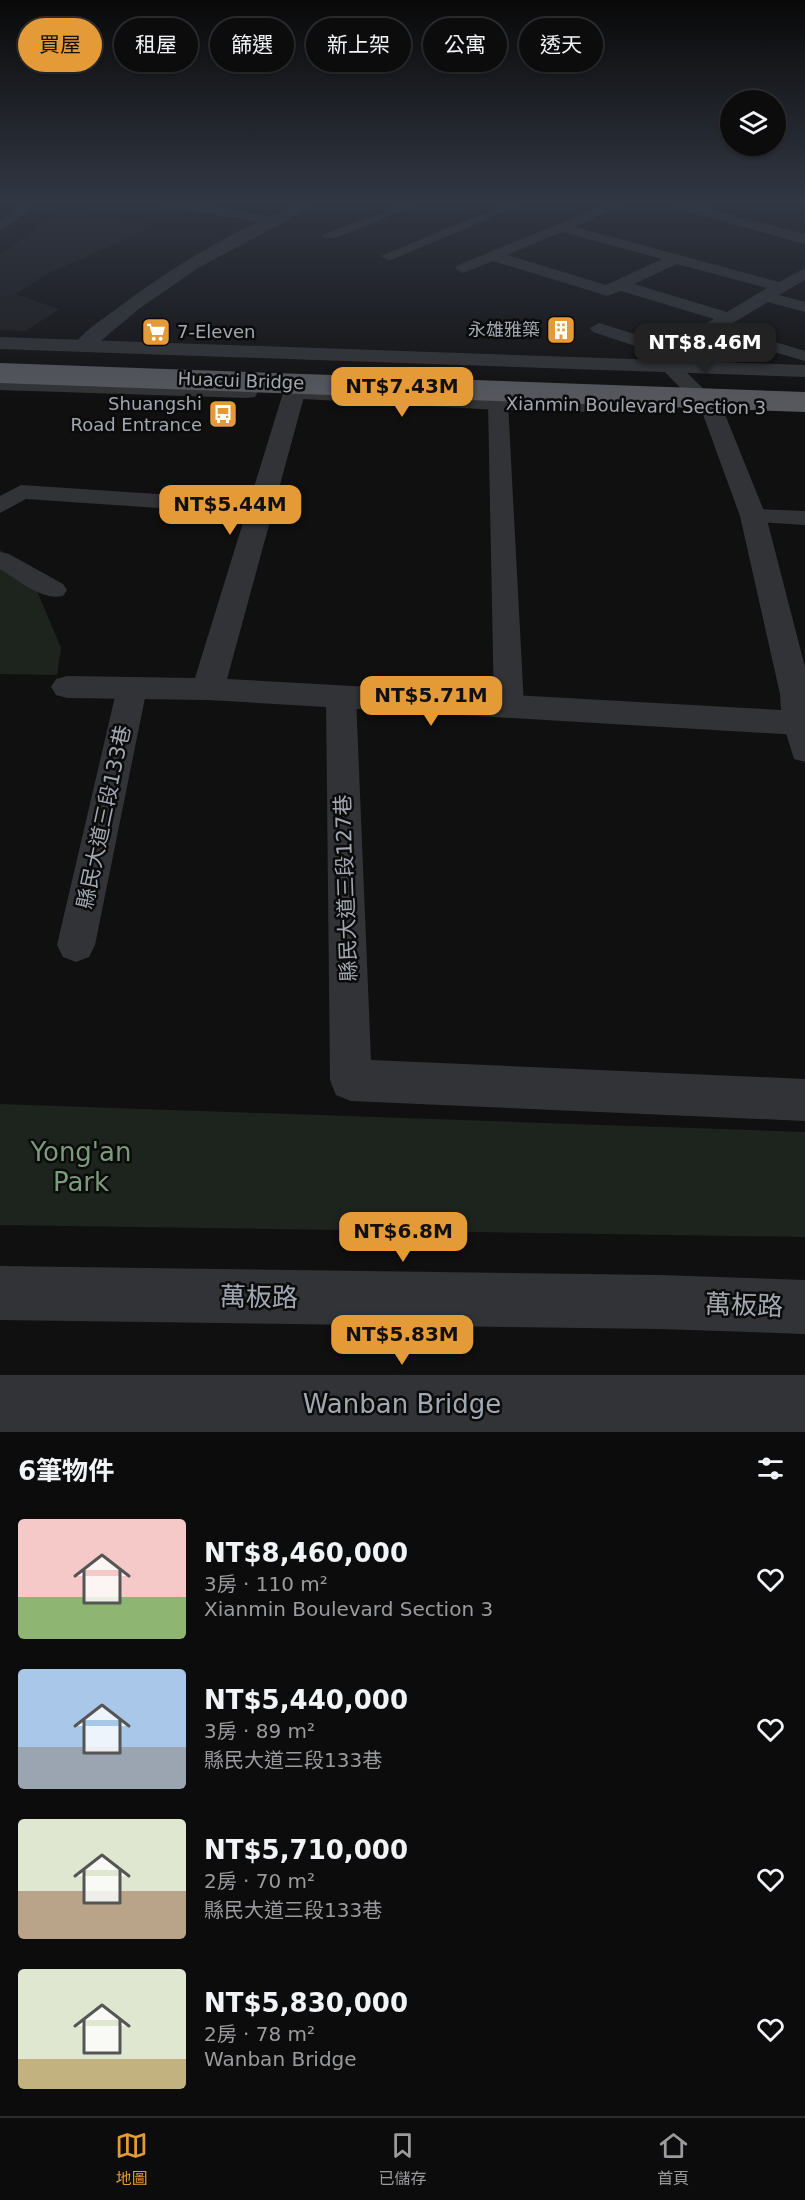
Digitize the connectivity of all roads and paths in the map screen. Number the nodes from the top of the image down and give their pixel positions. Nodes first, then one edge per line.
1 (189, 269) edge
2 (535, 269) edge
3 (654, 269) edge
4 (712, 269) edge
5 (805, 273) edge
6 (619, 285) junction
7 (781, 287) junction
8 (765, 296) junction
9 (805, 308) edge
10 (729, 318) junction
11 (599, 328) dead end
12 (711, 328) junction
13 (0, 343) edge
14 (83, 346) junction
15 (0, 358) edge
16 (671, 360) junction
17 (804, 364) edge
18 (4, 381) edge
19 (805, 382) edge
20 (294, 393) junction
21 (805, 402) edge
22 (498, 403) junction
23 (711, 407) junction
24 (805, 410) edge
25 (0, 506) edge
26 (262, 508) junction
27 (753, 516) junction
28 (805, 518) edge
29 (0, 559) edge
30 (54, 590) dead end
31 (67, 687) dead end
32 (132, 688) junction
33 (208, 689) junction
34 (341, 697) junction
35 (509, 706) junction
36 (801, 716) edge
37 (76, 945) dead end
38 (805, 1100) edge
39 (0, 1293) edge
40 (805, 1307) edge
41 (0, 1404) edge
42 (805, 1404) edge

1 - 14 street
2 - 6 lane
3 - 6 lane
4 - 7 lane
5 - 7 lane
6 - 10 lane
7 - 8 lane
8 - 9 lane
8 - 10 lane
10 - 12 lane
11 - 16 lane
12 - 16 lane
12 - 17 lane
13 - 14 street, Xianmin Boulevard Section 3
14 - 16 street, Xianmin Boulevard Section 3
14 - 18 street
15 - 19 highway, Huacui Bridge
16 - 17 street, Xianmin Boulevard Section 3
16 - 23 street
18 - 20 street, Xianmin Boulevard Section 3
18 - 21 highway, Huacui Bridge, bridge
20 - 22 street, Xianmin Boulevard Section 3
20 - 26 street
22 - 23 street, Xianmin Boulevard Section 3
22 - 35 lane
23 - 24 street, Xianmin Boulevard Section 3
23 - 27 street
25 - 26 lane
26 - 33 street
27 - 28 lane
27 - 36 street
29 - 30 lane
31 - 32 street
32 - 33 street
32 - 37 lane, 縣民大道三段133巷
33 - 34 street
34 - 35 street
34 - 38 lane, 縣民大道三段127巷
35 - 36 street
39 - 40 street, 萬板路
41 - 42 street, Wanban Bridge

